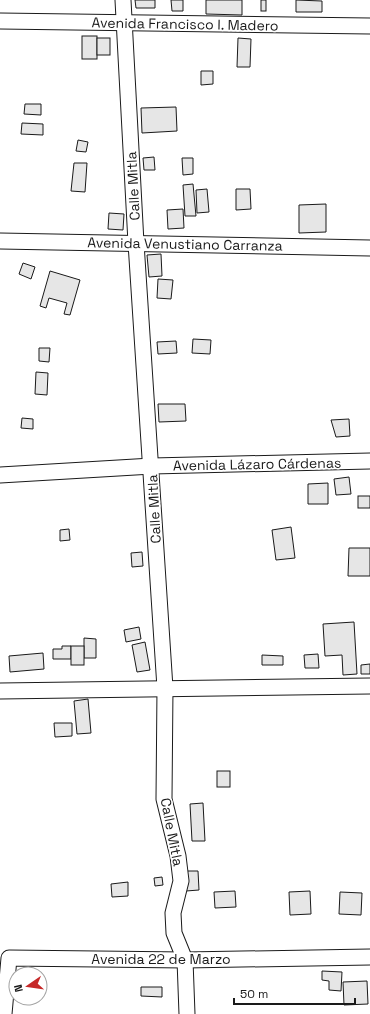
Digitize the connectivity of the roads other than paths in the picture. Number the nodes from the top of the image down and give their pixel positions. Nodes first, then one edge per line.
1 (123, 0) edge
2 (0, 21) edge
3 (125, 24) junction
4 (370, 26) edge
5 (0, 241) edge
6 (136, 243) junction
7 (370, 248) edge
8 (370, 461) edge
9 (152, 466) junction
10 (0, 475) edge
11 (370, 686) edge
12 (165, 688) junction
13 (0, 691) edge
14 (370, 957) edge
15 (185, 960) junction
16 (4, 1014) edge
17 (187, 1014) edge

1 - 3 street, Calle Mitla
2 - 3 street, Avenida Francisco I. Madero
3 - 4 street, Avenida Francisco I. Madero
3 - 6 street, Calle Mitla
5 - 6 street, Avenida Venustiano Carranza
6 - 7 street, Avenida Venustiano Carranza
6 - 9 street, Calle Mitla
8 - 9 street, Avenida Lázaro Cárdenas
9 - 10 street, Avenida Lázaro Cárdenas
9 - 12 street, Calle Mitla
11 - 12 street
12 - 13 street
12 - 15 street, Calle Mitla
14 - 15 street, Avenida 22 de Marzo
15 - 16 street, Avenida 22 de Marzo
15 - 17 street, Calle Mitla

